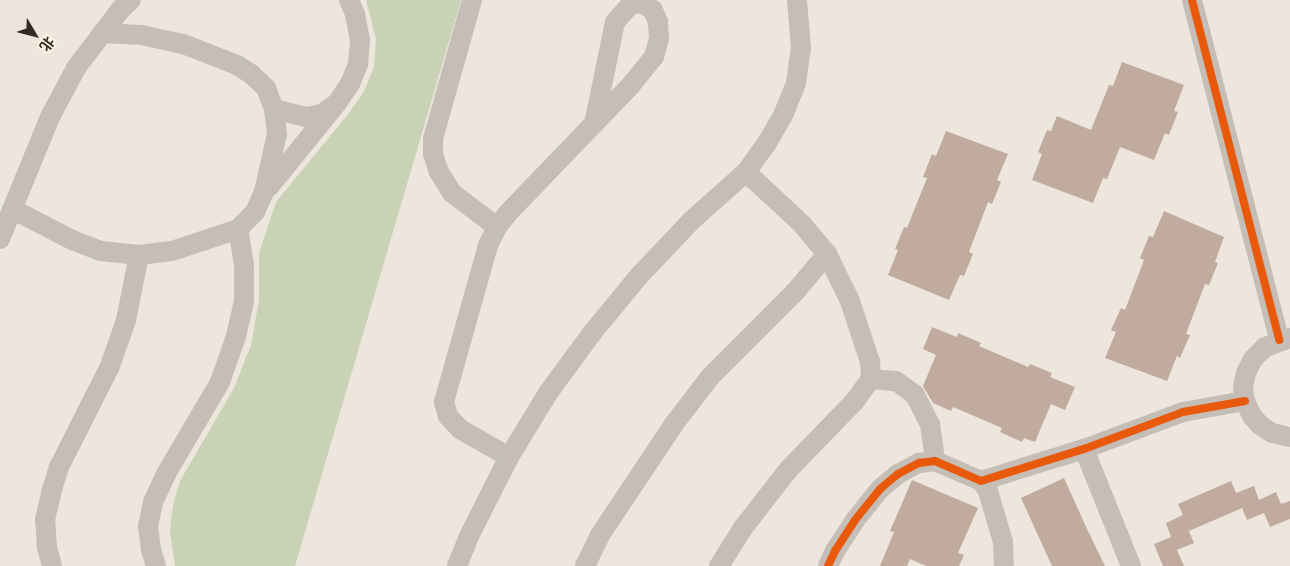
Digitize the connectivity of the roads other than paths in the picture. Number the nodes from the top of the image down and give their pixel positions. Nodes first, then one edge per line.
1 (130, 0) edge
2 (349, 0) edge
3 (472, 0) edge
4 (797, 0) edge
5 (1192, 0) edge
6 (102, 33) junction
7 (337, 103) junction
8 (274, 109) junction
9 (594, 124) junction
10 (746, 172) junction
11 (264, 192) junction
12 (12, 209) junction
13 (497, 227) junction
14 (238, 229) junction
15 (0, 239) edge
16 (827, 254) junction
17 (139, 255) junction
18 (1285, 339) edge
19 (870, 379) junction
20 (1245, 401) junction
21 (1290, 437) edge
22 (1084, 449) junction
23 (509, 457) junction
24 (935, 461) junction
25 (981, 481) junction
26 (52, 566) edge
27 (156, 566) edge
28 (456, 566) edge
29 (585, 566) edge
30 (719, 566) edge
31 (828, 566) edge
32 (1004, 566) edge
33 (1131, 566) edge

1 - 6 street
2 - 7 street
3 - 13 street
4 - 10 street
5 - 18 street
6 - 8 street
6 - 12 street
7 - 8 street
7 - 11 street
8 - 11 street
9 - 9 street
9 - 13 street
10 - 16 street
10 - 23 street
11 - 14 street
12 - 15 street
12 - 17 street
13 - 23 street
14 - 17 street
14 - 27 street
16 - 19 street
16 - 29 street
17 - 26 street
18 - 20 street
19 - 24 street
19 - 30 street
20 - 21 street
20 - 22 street
22 - 25 street
22 - 33 street
23 - 28 street
24 - 25 street
24 - 31 street
25 - 32 street

